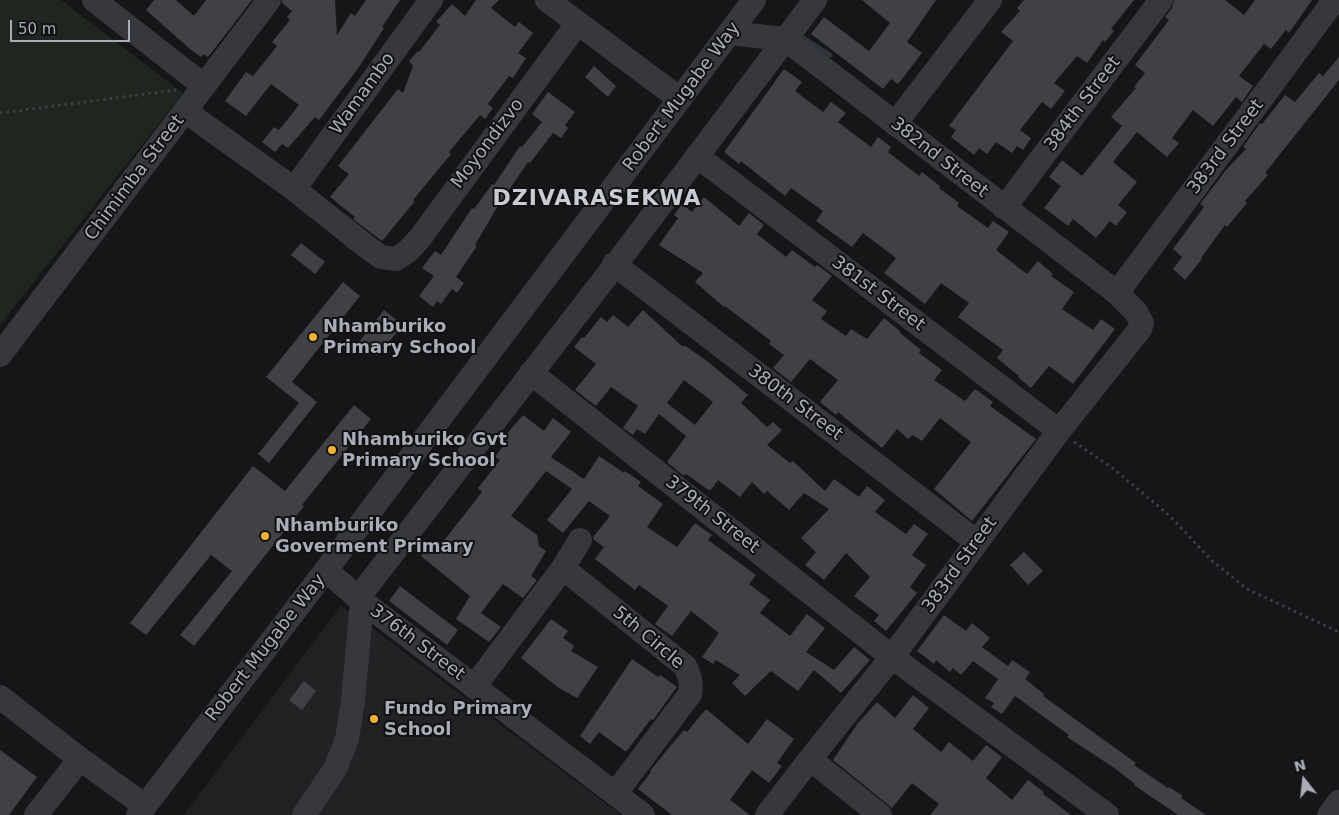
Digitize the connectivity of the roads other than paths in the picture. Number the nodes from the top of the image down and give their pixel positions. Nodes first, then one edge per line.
1 (94, 0) edge
2 (269, 0) edge
3 (431, 0) edge
4 (547, 0) edge
5 (754, 0) edge
6 (815, 0) edge
7 (990, 0) edge
8 (1161, 0) edge
9 (1333, 0) edge
10 (577, 24) junction
11 (729, 33) junction
12 (785, 39) junction
13 (204, 86) junction
14 (680, 99) junction
15 (185, 111) junction
16 (895, 124) junction
17 (697, 156) junction
18 (294, 189) junction
19 (1004, 208) junction
20 (614, 264) junction
21 (1117, 293) junction
22 (1136, 312) joint
23 (1, 353) edge
24 (531, 373) junction
25 (1059, 431) junction
26 (580, 540) dead end
27 (977, 542) junction
28 (563, 568) junction
29 (326, 570) junction
30 (360, 600) junction
31 (892, 657) junction
32 (474, 687) junction
33 (0, 697) edge
34 (80, 759) junction
35 (810, 759) junction
36 (615, 794) junction
37 (1339, 802) edge
38 (142, 810) edge
39 (36, 815) edge
40 (304, 815) edge
41 (642, 815) edge
42 (767, 815) edge
43 (880, 815) edge
44 (1107, 815) edge
45 (1329, 815) edge

1 - 13 street
2 - 13 street, Chimimba Street
3 - 18 street, Wamambo
4 - 10 street
5 - 11 street, Robert Mugabe Way
6 - 12 street
7 - 16 street
8 - 19 street, 384th Street
9 - 21 street, 383rd Street
10 - 14 street
10 - 18 street, Moyondizvo
11 - 12 street
11 - 14 street, Robert Mugabe Way
12 - 16 street, 382nd Street
12 - 17 street
13 - 15 street, Chimimba Street
14 - 29 street, Robert Mugabe Way
15 - 18 street
15 - 23 street, Chimimba Street
16 - 19 street, 382nd Street
17 - 20 street
17 - 25 street, 381st Street
19 - 21 street, 382nd Street
20 - 24 street
20 - 27 street, 380th Street
21 - 22 street, 382nd Street
22 - 25 street, 383rd Street
24 - 30 street
24 - 31 street, 379th Street
25 - 27 street, 383rd Street
26 - 28 street
27 - 31 street, 383rd Street
28 - 32 street
28 - 36 street, 5th Circle
29 - 30 street, 376th Street
29 - 38 street, Robert Mugabe Way
30 - 32 street, 376th Street
30 - 40 street
31 - 35 street, 383rd Street
31 - 44 street, 379th Street
32 - 36 street, 376th Street
33 - 34 street
34 - 38 street
34 - 39 street
35 - 42 street, 383rd Street
35 - 43 street
36 - 41 street, 376th Street
37 - 45 street

